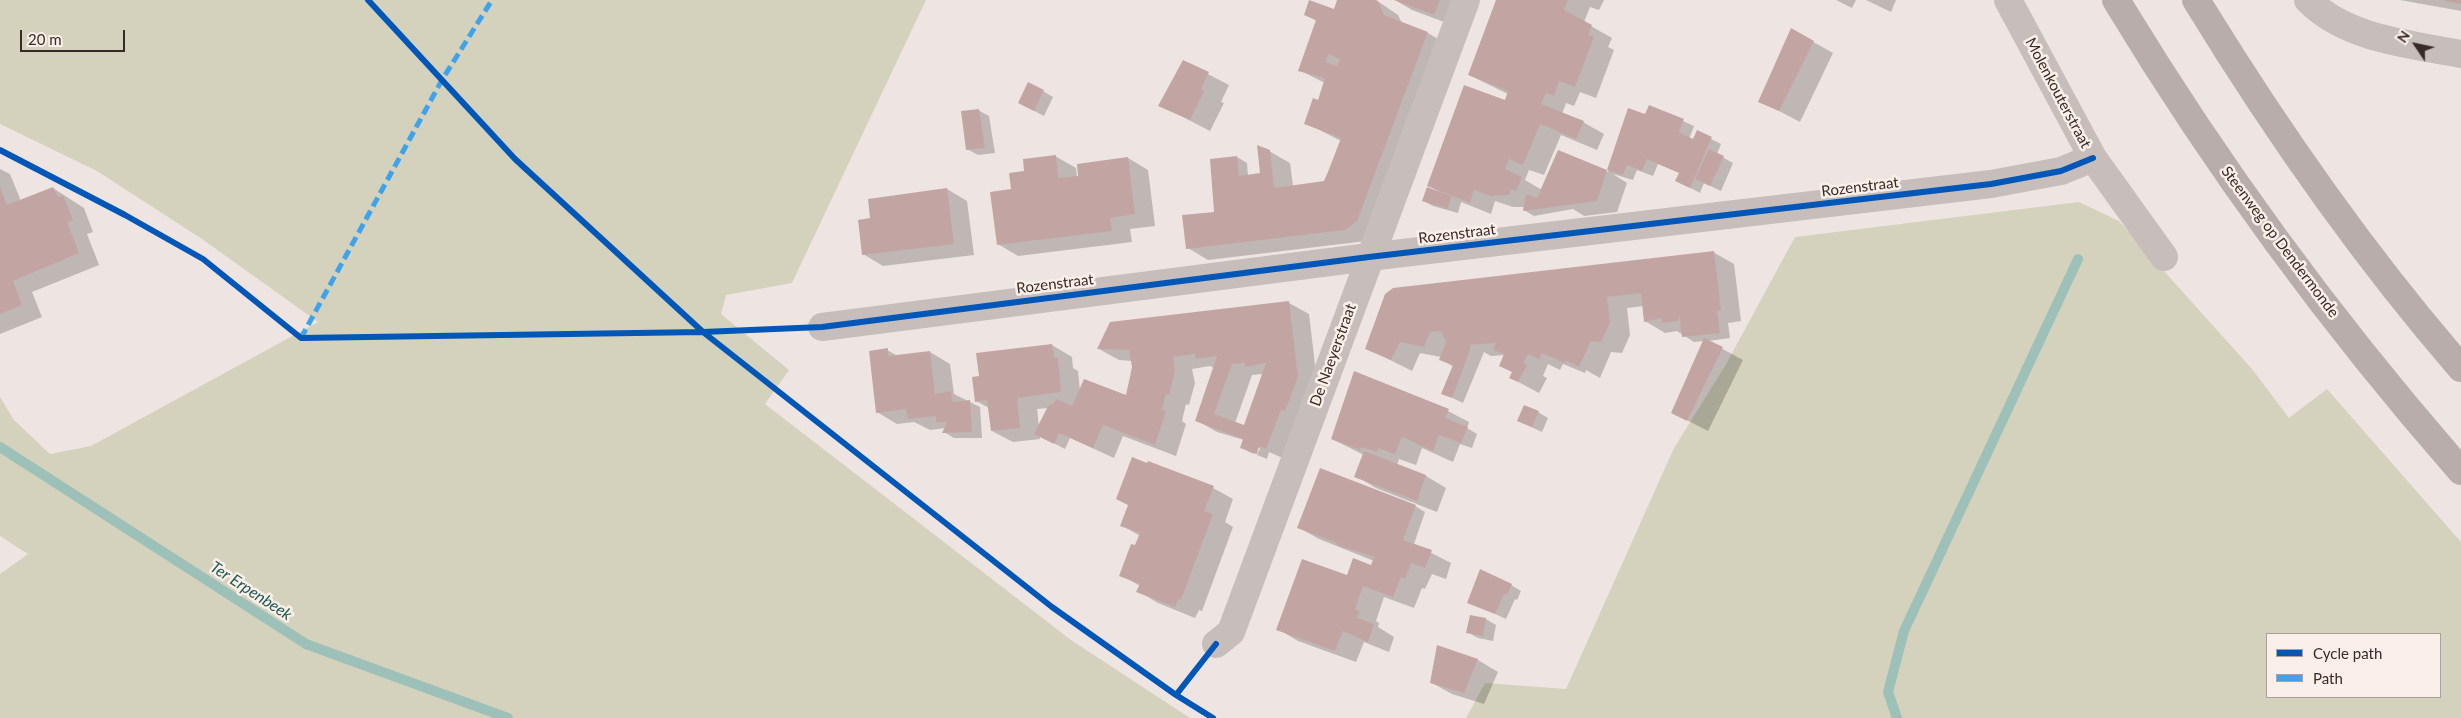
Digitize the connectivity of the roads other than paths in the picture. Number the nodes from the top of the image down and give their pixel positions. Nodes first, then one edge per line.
1 (1466, 0) edge
2 (2008, 0) edge
3 (2116, 0) edge
4 (2196, 0) edge
5 (2308, 0) edge
6 (2461, 54) edge
7 (2093, 158) junction
8 (1369, 257) junction
9 (2164, 257) dead end
10 (822, 327) dead end
11 (2461, 368) edge
12 (2461, 471) edge
13 (1216, 644) dead end

1 - 8 street, De Naeyerstraat
2 - 7 street, Molenkouterstraat
3 - 12 main road, Steenweg op Dendermonde
4 - 11 main road
5 - 6 street
7 - 8 street, Rozenstraat
7 - 9 street, Molenkouterstraat
8 - 10 street, Rozenstraat
8 - 13 street, De Naeyerstraat

